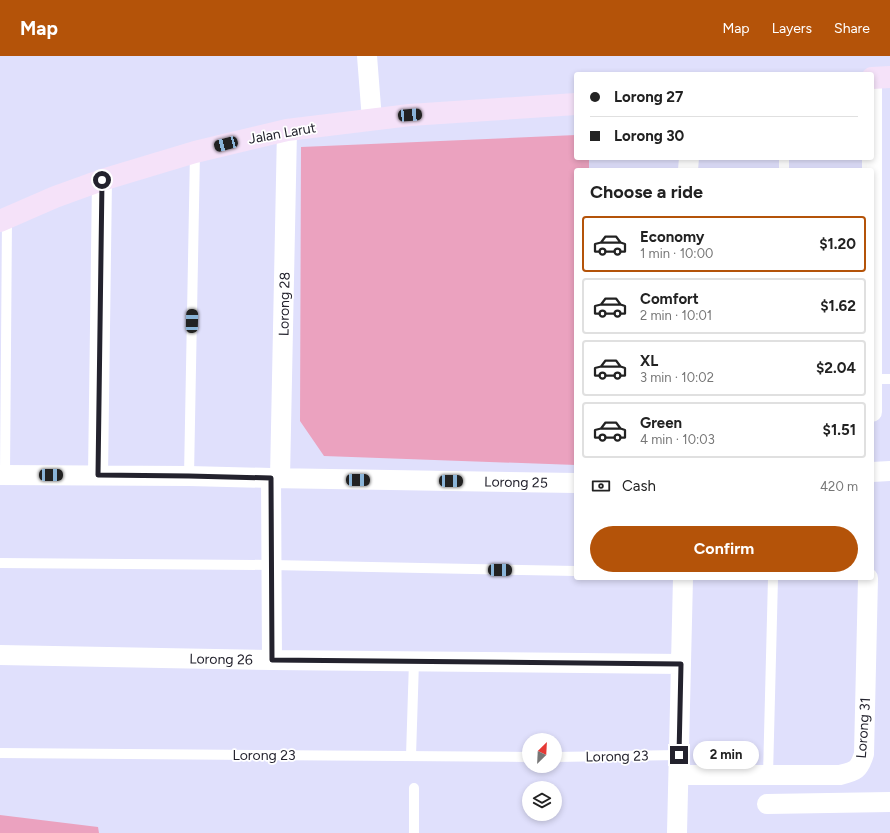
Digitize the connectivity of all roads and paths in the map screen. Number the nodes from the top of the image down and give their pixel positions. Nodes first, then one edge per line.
1 (367, 56) edge
2 (890, 76) edge
3 (874, 78) edge
4 (574, 104) edge
5 (372, 120) junction
6 (287, 130) junction
7 (195, 152) junction
8 (102, 180) junction
9 (3, 220) edge
10 (874, 379) edge
11 (890, 379) edge
12 (890, 471) edge
13 (874, 472) edge
14 (2, 475) edge
15 (98, 475) junction
16 (189, 476) junction
17 (275, 478) junction
18 (574, 483) edge
19 (0, 563) edge
20 (271, 565) junction
21 (574, 571) edge
22 (683, 580) edge
23 (773, 580) edge
24 (868, 580) edge
25 (0, 655) edge
26 (272, 660) junction
27 (414, 661) junction
28 (681, 664) junction
29 (0, 753) edge
30 (679, 755) junction
31 (411, 756) junction
32 (522, 757) edge
33 (562, 757) edge
34 (679, 775) junction
35 (768, 775) junction
36 (414, 788) dead end
37 (890, 802) edge
38 (767, 804) dead end
39 (414, 833) edge
40 (677, 833) edge

1 - 5 street
2 - 3 main road
4 - 5 main road, Jalan Larut
5 - 6 main road, Jalan Larut
6 - 7 main road, Jalan Larut
6 - 17 street, Lorong 28
7 - 8 main road, Jalan Larut
7 - 16 lane
8 - 9 main road, Jalan Larut
8 - 15 street
9 - 14 lane
10 - 11 lane
12 - 13 street
14 - 15 street, Lorong 25
15 - 16 street, Lorong 25
16 - 17 street, Lorong 25
17 - 18 street, Lorong 25
17 - 20 street, Lorong 28
19 - 20 lane
20 - 21 lane
20 - 26 street, Lorong 28
22 - 28 street
23 - 35 lane
24 - 35 street, Lorong 31
25 - 26 street, Lorong 26
26 - 27 street, Lorong 26
27 - 28 street, Lorong 26
27 - 31 lane
28 - 30 street
29 - 31 lane, Lorong 23
30 - 33 lane, Lorong 23
30 - 34 street
31 - 32 lane, Lorong 23
34 - 35 street, Lorong 31
34 - 40 street
36 - 39 lane
37 - 38 street

